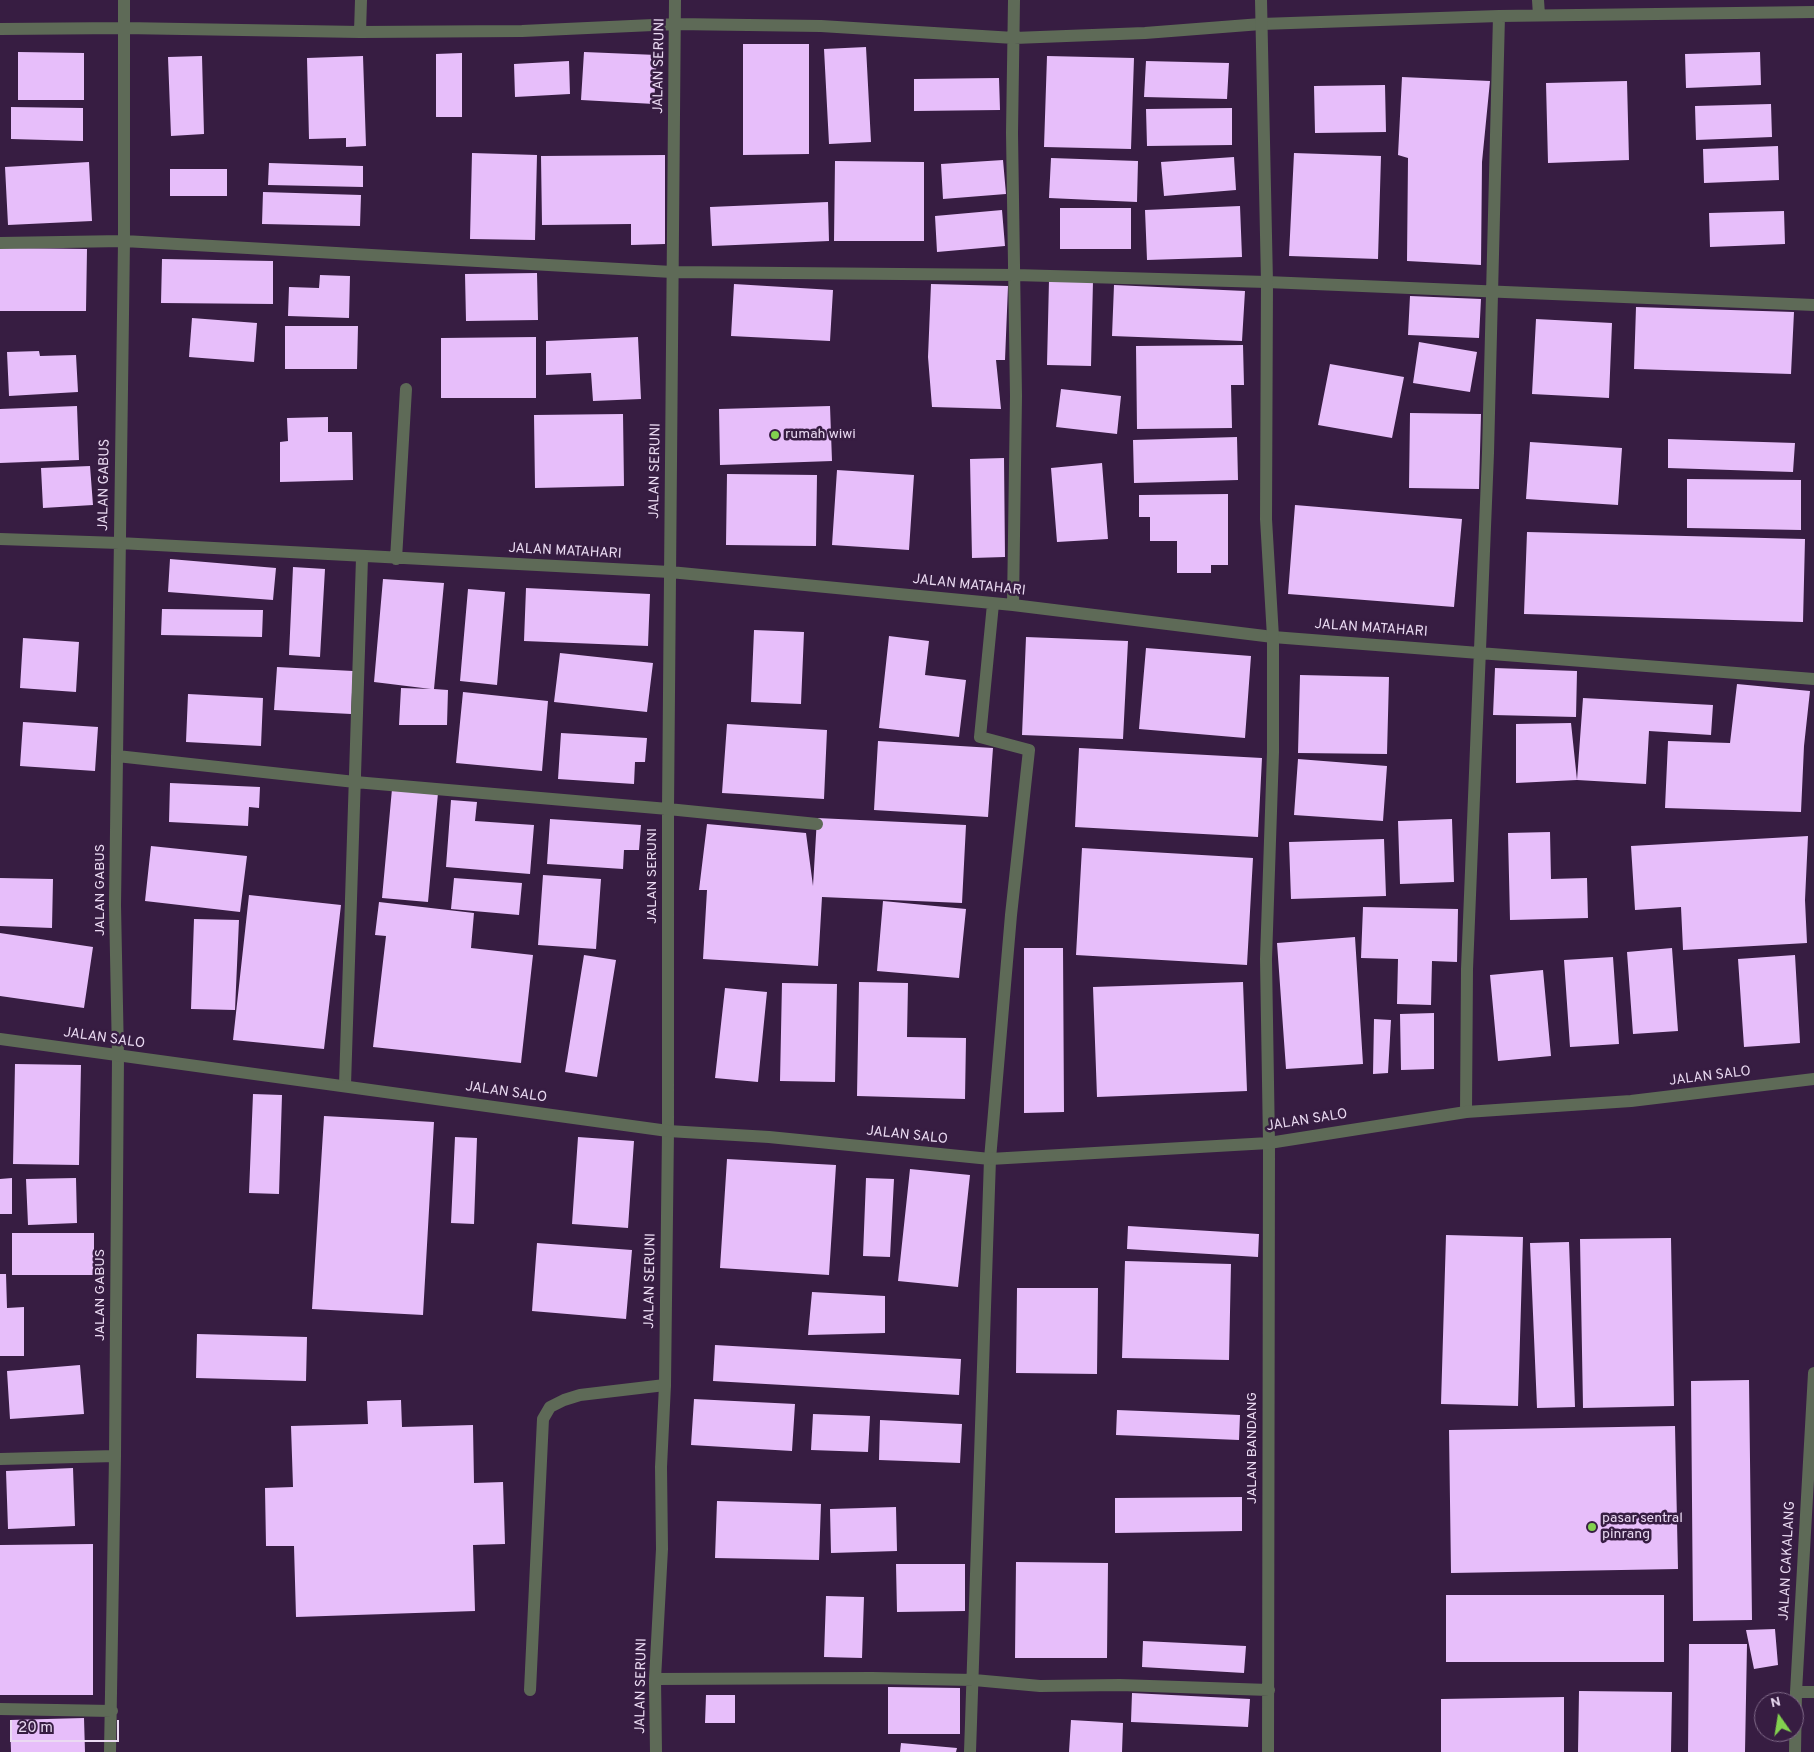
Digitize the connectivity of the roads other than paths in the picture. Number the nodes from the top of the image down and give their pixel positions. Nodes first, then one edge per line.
1 (124, 0) edge
2 (361, 0) edge
3 (676, 0) edge
4 (1014, 0) edge
5 (1261, 0) edge
6 (1538, 0) edge
7 (1814, 12) edge
8 (1539, 15) junction
9 (1499, 16) junction
10 (675, 24) junction
11 (1262, 24) junction
12 (124, 28) junction
13 (0, 29) edge
14 (360, 32) junction
15 (1014, 38) junction
16 (124, 241) junction
17 (0, 243) edge
18 (672, 272) junction
19 (1015, 275) junction
20 (1267, 282) junction
21 (1491, 292) junction
22 (1814, 305) edge
23 (406, 389) dead end
24 (0, 539) edge
25 (119, 543) junction
26 (362, 558) junction
27 (396, 559) junction
28 (670, 572) junction
29 (993, 604) junction
30 (1013, 605) junction
31 (1273, 637) junction
32 (1481, 653) junction
33 (1814, 679) edge
34 (117, 756) junction
35 (355, 782) junction
36 (668, 809) junction
37 (817, 824) dead end
38 (0, 1039) edge
39 (118, 1056) junction
40 (1814, 1080) edge
41 (345, 1085) junction
42 (1466, 1112) junction
43 (668, 1131) junction
44 (1269, 1143) junction
45 (990, 1159) junction
46 (1814, 1373) edge
47 (665, 1384) junction
48 (115, 1456) junction
49 (0, 1460) edge
50 (655, 1679) junction
51 (974, 1680) junction
52 (530, 1690) dead end
53 (1269, 1690) junction
54 (1796, 1692) edge
55 (0, 1708) edge
56 (112, 1711) junction
57 (110, 1752) edge
58 (656, 1752) edge
59 (970, 1752) edge
60 (1268, 1752) edge

1 - 12 street, JALAN GABUS
2 - 14 street
3 - 10 street, JALAN SERUNI
4 - 15 street
5 - 11 street, JALAN BANDANG
6 - 8 street
7 - 8 street
8 - 9 street
9 - 11 street
9 - 21 street
10 - 14 street
10 - 15 street
10 - 18 street, JALAN SERUNI
11 - 15 street
11 - 20 street, JALAN BANDANG
12 - 13 street
12 - 14 street
12 - 16 street, JALAN GABUS
15 - 19 street
16 - 17 street
16 - 18 street
16 - 25 street, JALAN GABUS
18 - 19 street
18 - 28 street, JALAN SERUNI
19 - 20 street
19 - 30 street
20 - 21 street
20 - 31 street, JALAN BANDANG
21 - 22 street
21 - 32 street
23 - 27 street
24 - 25 street, JALAN MATAHARI
25 - 26 street, JALAN MATAHARI
25 - 34 street, JALAN GABUS
26 - 27 street, JALAN MATAHARI
26 - 35 street
27 - 28 street, JALAN MATAHARI
28 - 29 street, JALAN MATAHARI
28 - 36 street, JALAN SERUNI
29 - 30 street, JALAN MATAHARI
29 - 45 street
30 - 31 street, JALAN MATAHARI
31 - 32 street, JALAN MATAHARI
31 - 44 street, JALAN BANDANG
32 - 33 street, JALAN MATAHARI
32 - 42 street
34 - 35 street
34 - 39 street, JALAN GABUS
35 - 36 street
35 - 41 street
36 - 37 street
36 - 43 street, JALAN SERUNI
38 - 39 street, JALAN SALO
39 - 41 street, JALAN SALO
39 - 48 street, JALAN GABUS
40 - 42 street, JALAN SALO
41 - 43 street, JALAN SALO
42 - 44 street, JALAN SALO
43 - 45 street, JALAN SALO
43 - 47 street, JALAN SERUNI
44 - 45 street, JALAN SALO
44 - 53 street, JALAN BANDANG
45 - 51 street
46 - 54 street, JALAN CAKALANG
47 - 50 street, JALAN SERUNI
47 - 52 street
48 - 49 street
48 - 56 street, JALAN GABUS
50 - 51 street
50 - 58 street, JALAN SERUNI
51 - 53 street
51 - 59 street
53 - 60 street, JALAN BANDANG
55 - 56 street
56 - 57 street, JALAN GABUS

